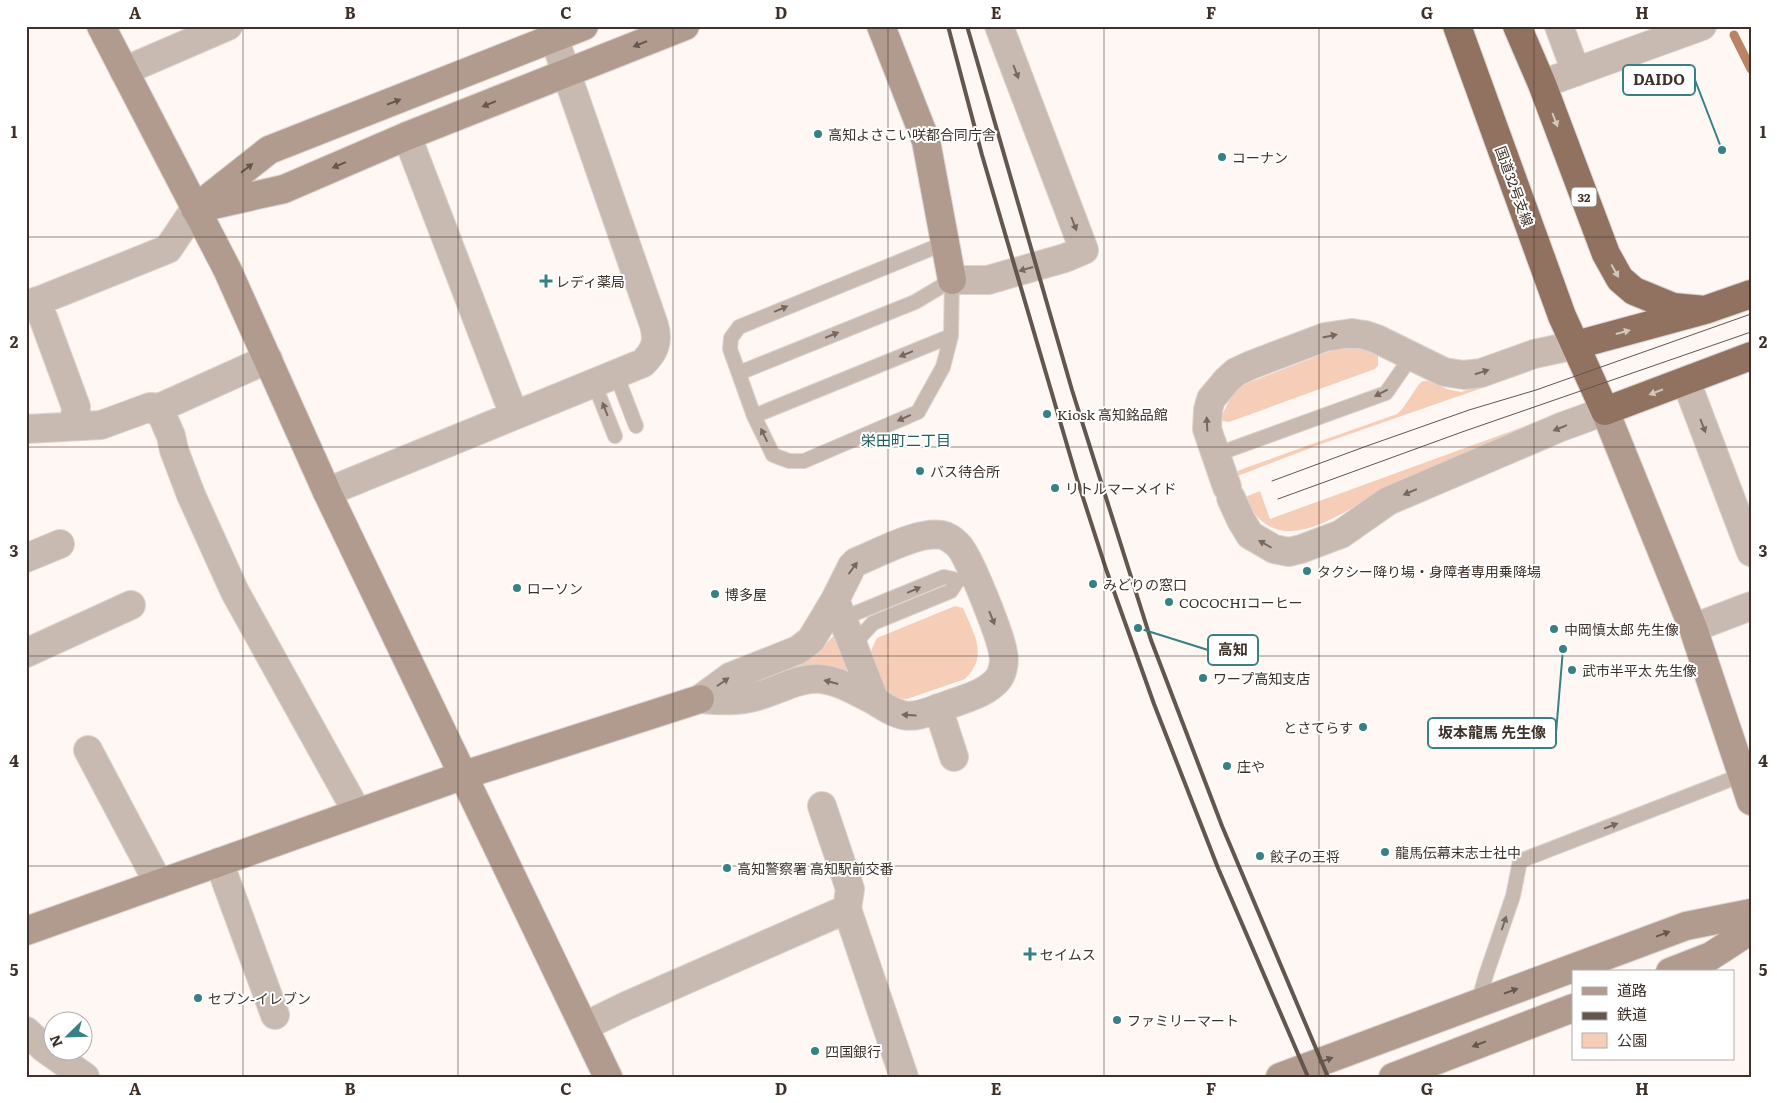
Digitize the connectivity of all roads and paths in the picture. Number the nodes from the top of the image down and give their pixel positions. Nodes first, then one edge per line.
1 (101, 26) edge
2 (228, 26) edge
3 (584, 26) edge
4 (685, 26) edge
5 (881, 26) edge
6 (999, 26) edge
7 (1456, 26) edge
8 (1516, 26) edge
9 (1559, 26) edge
10 (1702, 26) edge
11 (552, 32) edge
12 (124, 71) junction
13 (1576, 72) junction
14 (566, 74) junction
15 (1542, 84) junction
16 (407, 136) junction
17 (195, 209) junction
18 (946, 243) junction
19 (952, 280) junction
20 (1751, 294) edge
21 (32, 303) edge
22 (1705, 310) junction
23 (951, 336) junction
24 (1576, 345) junction
25 (1751, 356) edge
26 (1411, 357) junction
27 (268, 359) junction
28 (739, 374) junction
29 (605, 378) junction
30 (1686, 380) junction
31 (159, 408) junction
32 (1605, 411) junction
33 (514, 415) junction
34 (754, 416) junction
35 (74, 426) junction
36 (636, 426) dead end
37 (26, 429) edge
38 (615, 436) dead end
39 (1216, 454) junction
40 (327, 492) junction
41 (60, 544) dead end
42 (1751, 552) edge
43 (26, 558) edge
44 (967, 580) junction
45 (131, 605) dead end
46 (1751, 606) edge
47 (832, 615) junction
48 (1693, 628) junction
49 (855, 648) junction
50 (26, 653) edge
51 (700, 699) junction
52 (875, 701) junction
53 (938, 708) junction
54 (88, 750) dead end
55 (954, 758) dead end
56 (464, 774) junction
57 (1742, 776) junction
58 (1751, 801) edge
59 (822, 806) dead end
60 (357, 812) junction
61 (219, 862) junction
62 (158, 884) junction
63 (847, 910) junction
64 (1751, 914) edge
65 (1751, 930) edge
66 (26, 931) edge
67 (1675, 970) edge
68 (1478, 1003) junction
69 (1572, 1008) edge
70 (276, 1015) dead end
71 (585, 1026) junction
72 (26, 1031) edge
73 (85, 1077) edge
74 (608, 1077) edge
75 (904, 1077) edge
76 (1280, 1077) edge
77 (1393, 1077) edge

1 - 12 street
2 - 12 street
3 - 11 street
4 -> 14 street
5 - 18 street
6 -> 19 street
7 - 24 highway, 国道32号支線
8 - 15 highway, 32
9 - 13 street
10 - 13 street
11 - 14 street
17 -> 11 street
12 - 17 street
13 - 15 street
14 -> 16 street
14 - 29 street
15 -> 22 highway, 32
16 -> 17 street
16 - 33 street
17 - 21 street
17 - 27 street
18 - 19 street
28 -> 18 lane
19 - 23 lane
28 -> 19 lane
20 - 22 highway, 32
21 - 35 street
24 -> 22 highway, 32
23 -> 34 lane
23 -> 34 lane
26 -> 24 street
24 - 32 highway, 国道32号支線
25 - 30 highway
26 -> 39 lane
39 -> 26 street
27 - 31 street
27 - 40 street
28 - 34 lane
29 - 33 street
29 - 36 lane
38 -> 29 lane
30 -> 32 highway
30 -> 42 street
31 - 35 street
31 - 60 street
32 -> 39 street
32 - 48 street
33 - 40 street
35 - 37 street
40 - 56 street
41 - 43 street
47 -> 44 lane
47 -> 44 street
44 - 49 lane
44 -> 53 street
45 - 50 street
46 - 48 street
47 - 49 street
51 -> 47 street
48 - 57 street
49 - 52 street
52 -> 51 street
51 - 56 street
53 -> 52 street
53 - 55 street
54 - 62 street
56 - 60 street
56 - 71 street
57 - 58 street
68 -> 57 lane
59 - 63 street
60 - 61 street
61 - 62 street
61 - 70 street
62 - 66 street
63 - 71 street
63 - 75 street
68 -> 64 street
65 - 67 street
76 -> 68 street
69 -> 77 street
71 - 74 street
72 - 73 street

